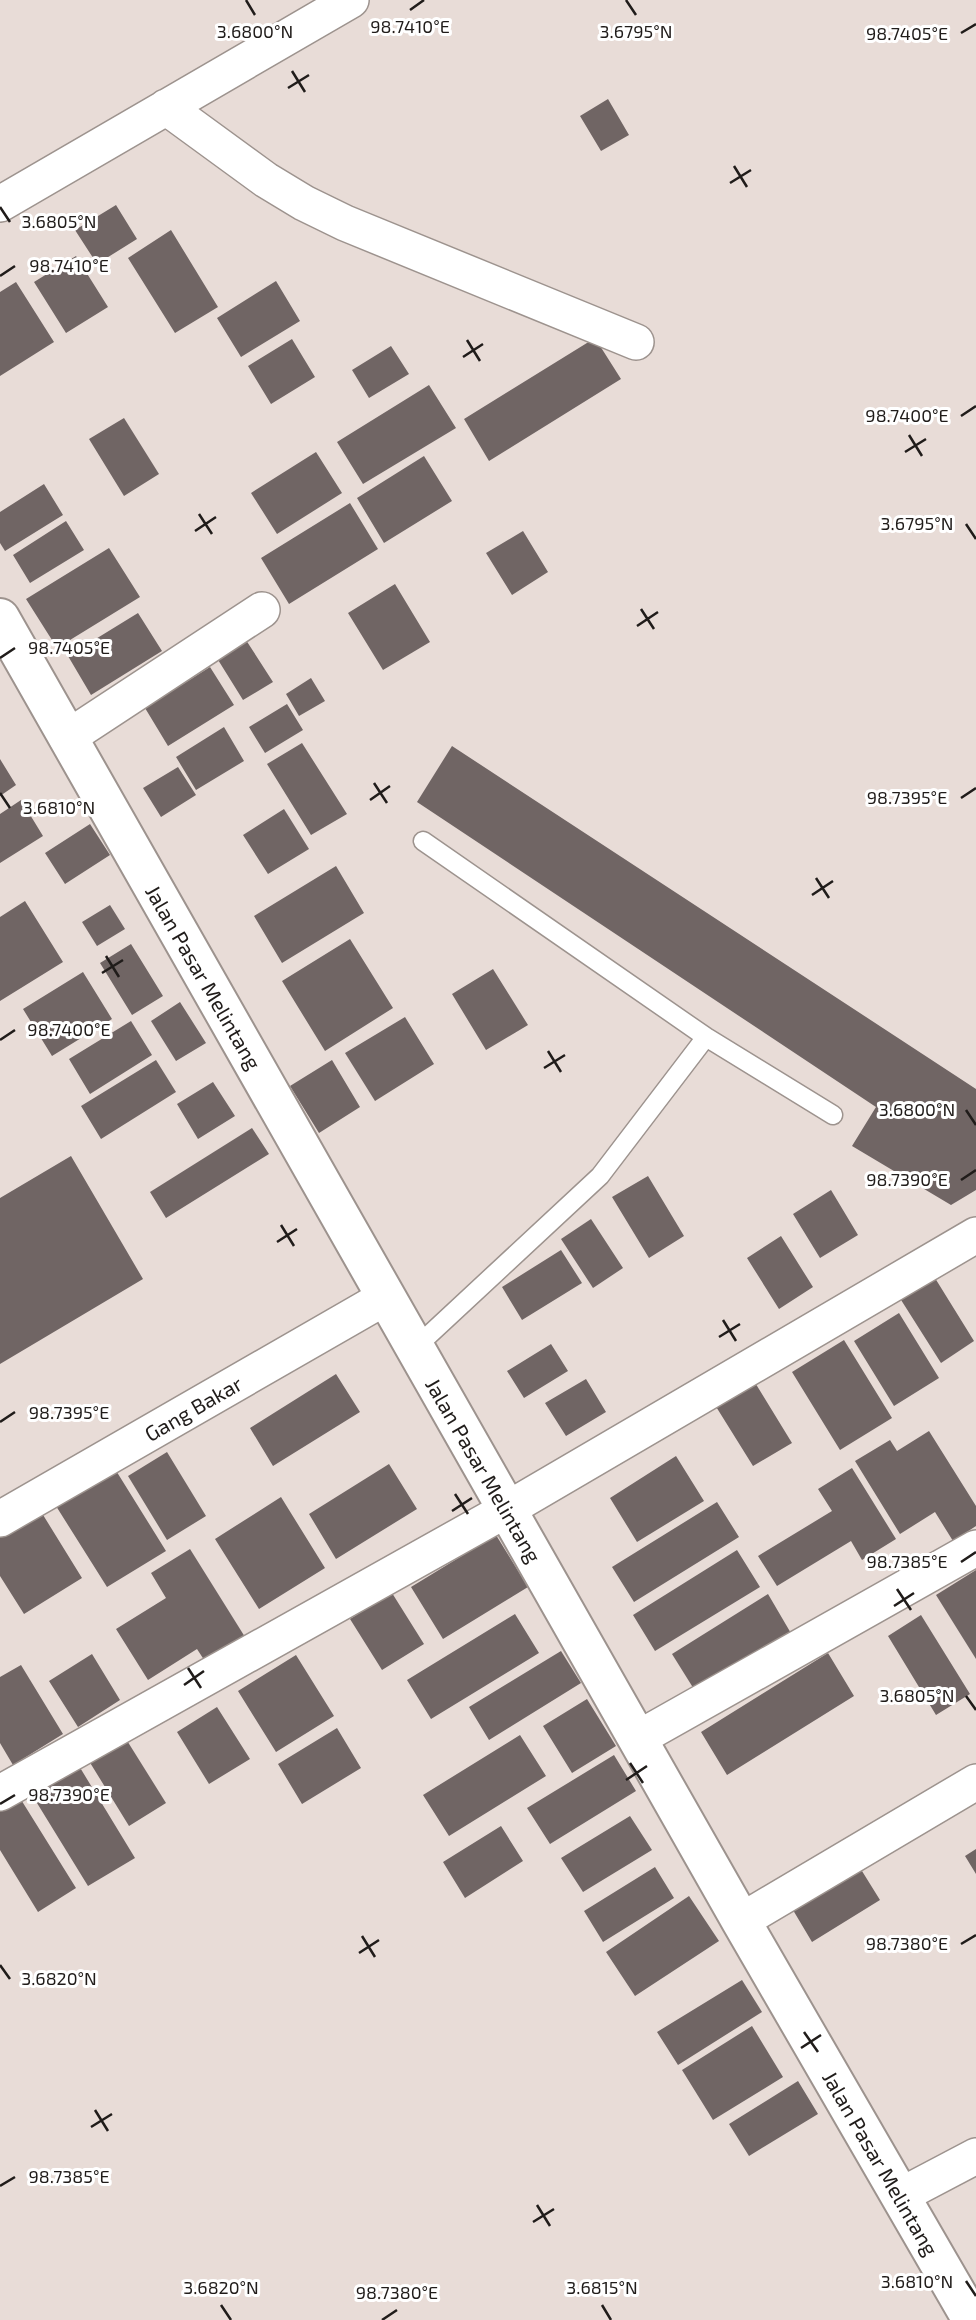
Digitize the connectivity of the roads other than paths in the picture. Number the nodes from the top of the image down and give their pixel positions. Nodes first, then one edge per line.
1 (351, 0) edge
2 (166, 107) junction
3 (0, 204) edge
4 (636, 342) dead end
5 (262, 610) dead end
6 (0, 618) edge
7 (67, 738) junction
8 (423, 841) dead end
9 (706, 1037) junction
10 (833, 1115) dead end
11 (976, 1235) edge
12 (386, 1297) junction
13 (415, 1348) junction
14 (506, 1510) junction
15 (0, 1519) edge
16 (976, 1548) edge
17 (637, 1740) junction
18 (976, 1782) edge
19 (0, 1793) edge
20 (741, 1921) junction
21 (976, 2156) edge
22 (900, 2196) junction
23 (972, 2320) edge

1 - 2 street
2 - 3 street
2 - 4 street
5 - 7 street
6 - 7 street, Jalan Pasar Melintang
7 - 12 street, Jalan Pasar Melintang
8 - 9 lane
9 - 10 lane
9 - 13 lane
11 - 14 street
12 - 13 street, Jalan Pasar Melintang
12 - 15 street, Gang Bakar
13 - 14 street, Jalan Pasar Melintang
14 - 17 street, Jalan Pasar Melintang
14 - 19 street
16 - 17 street
17 - 20 street, Jalan Pasar Melintang
18 - 20 street
20 - 22 street, Jalan Pasar Melintang
21 - 22 street
22 - 23 street, Jalan Pasar Melintang

